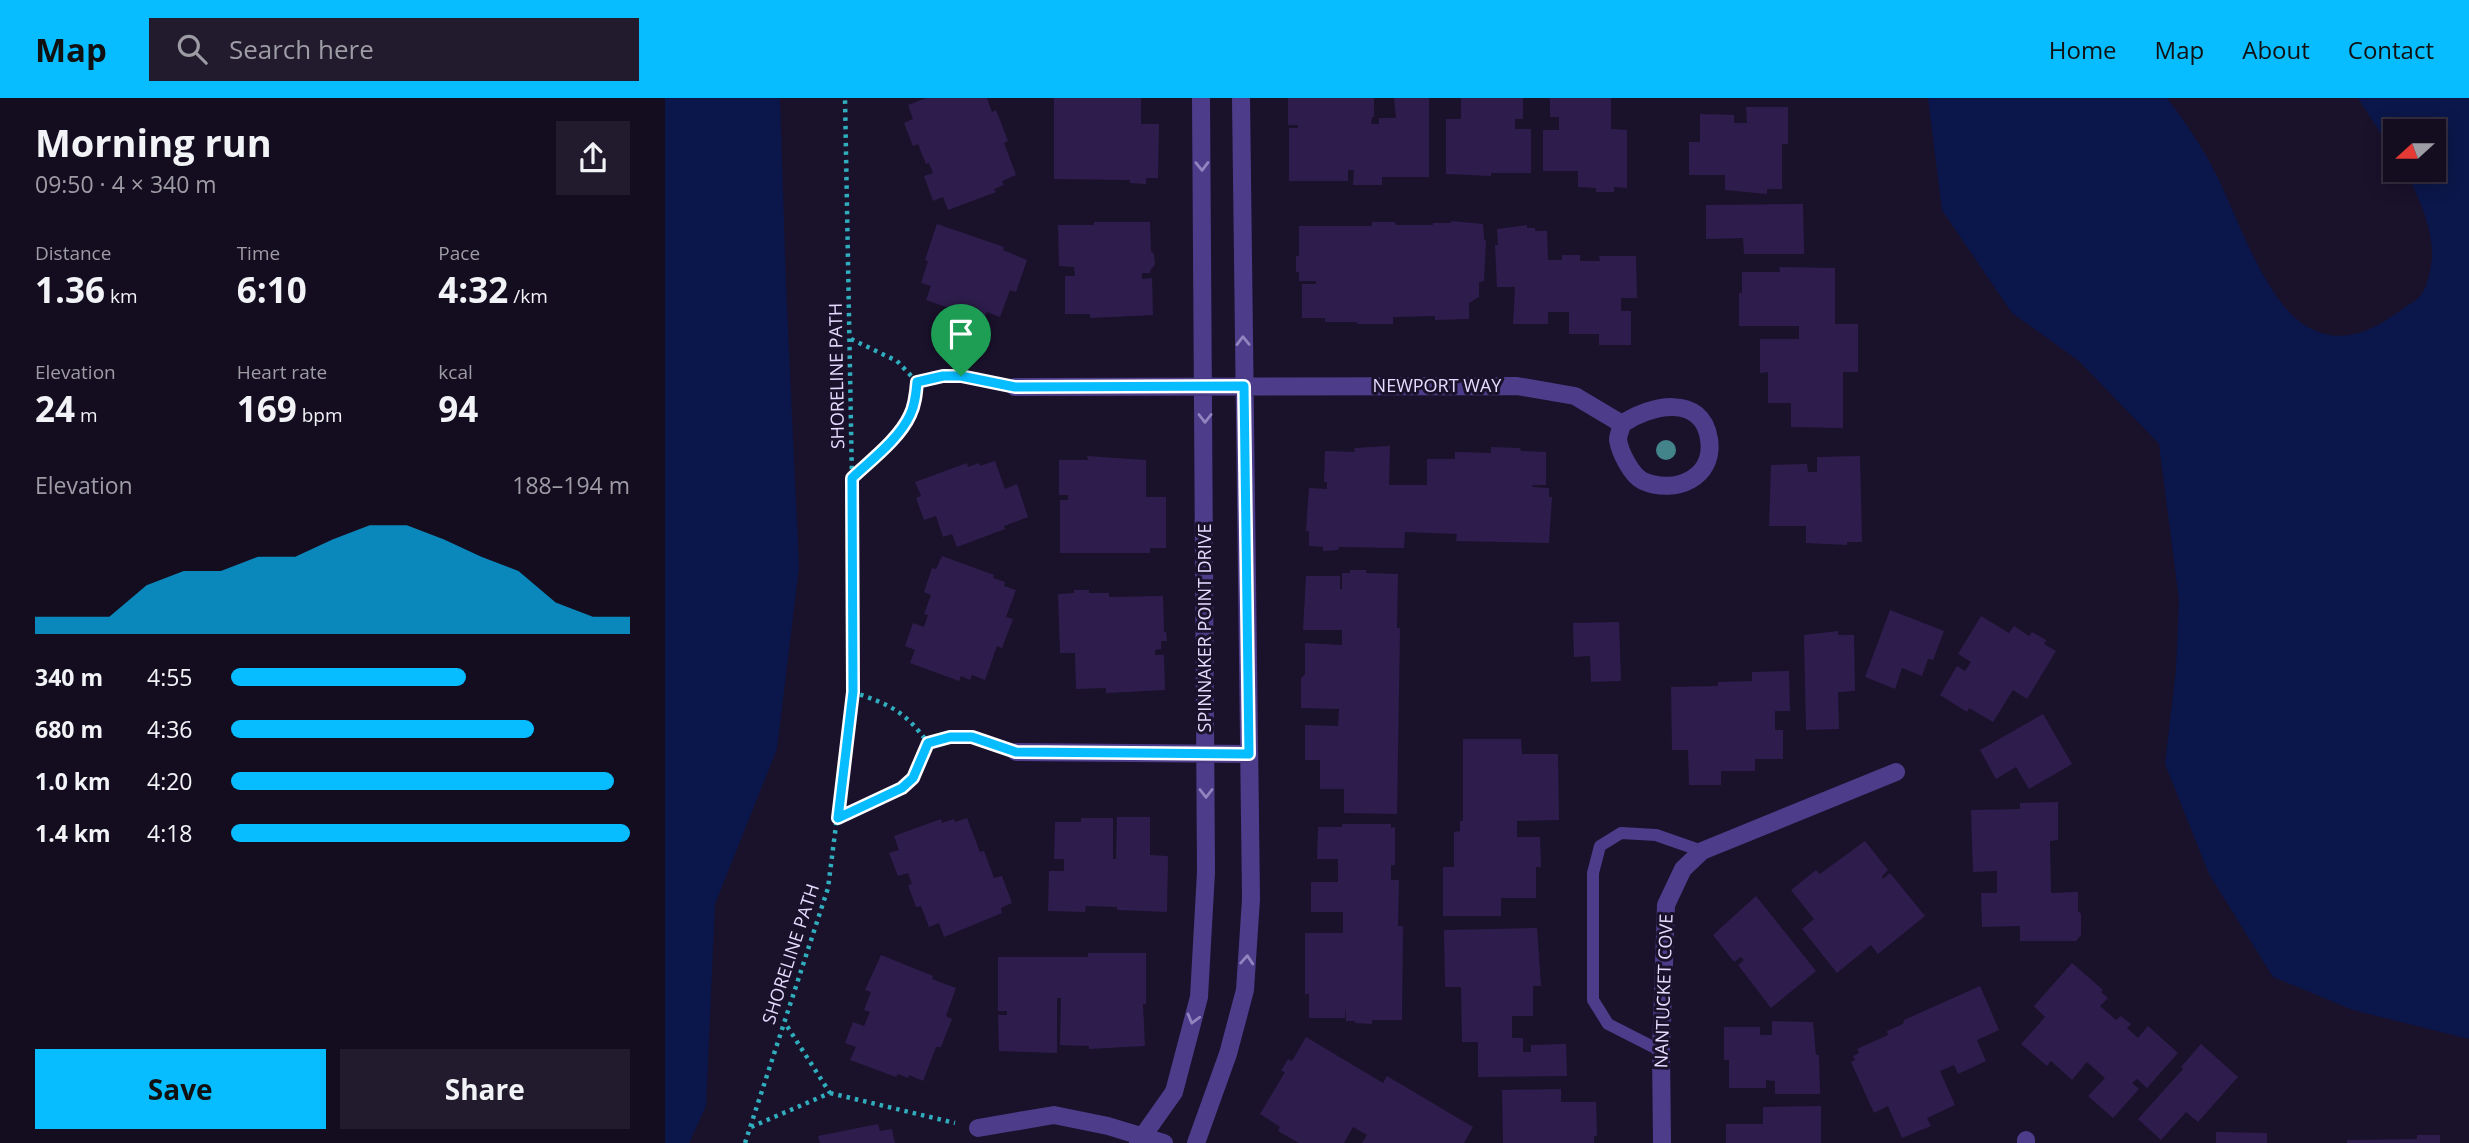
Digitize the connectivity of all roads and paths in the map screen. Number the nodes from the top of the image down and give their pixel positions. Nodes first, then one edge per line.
1 (845, 98) edge
2 (1201, 98) edge
3 (1241, 98) edge
4 (851, 339) junction
5 (917, 382) junction
6 (1204, 386) junction
7 (1244, 386) junction
8 (1015, 387) joint
9 (1622, 424) junction
10 (852, 478) junction
11 (853, 692) junction
12 (928, 743) junction
13 (1016, 752) joint
14 (1206, 753) junction
15 (1249, 754) junction
16 (1896, 772) dead end
17 (838, 818) junction
18 (1702, 851) junction
19 (784, 1022) junction
20 (1661, 1051) junction
21 (830, 1093) junction
22 (750, 1128) junction
23 (978, 1128) joint
24 (1141, 1139) edge
25 (745, 1143) edge
26 (1164, 1143) edge
27 (1196, 1143) edge
28 (1662, 1143) edge

1 - 4 path, SHORELINE PATH
2 -> 6 street, SPINNAKER POINT DRIVE
7 -> 3 street
4 - 5 path
4 - 10 path, SHORELINE PATH
5 - 8 path
5 - 10 path
6 - 7 street, NEWPORT WAY
6 - 8 street, NEWPORT WAY
6 -> 14 street, SPINNAKER POINT DRIVE
7 - 9 street, NEWPORT WAY
7 - 15 street
9 - 9 street
10 - 11 path, SHORELINE PATH
11 - 12 path
11 - 17 path, SHORELINE PATH
12 - 13 path
12 - 17 path
13 - 14 street
14 - 15 street
14 -> 24 street, SPINNAKER POINT DRIVE
27 -> 15 street
16 - 18 street, NANTUCKET COVE
17 - 19 path, SHORELINE PATH
18 - 20 street, NANTUCKET COVE
18 - 20 lane
19 - 21 path
19 - 22 path, SHORELINE PATH
20 - 28 street, NANTUCKET COVE
21 - 22 path
21 - 23 path
22 - 25 path, SHORELINE PATH
23 - 24 street
24 - 26 street

